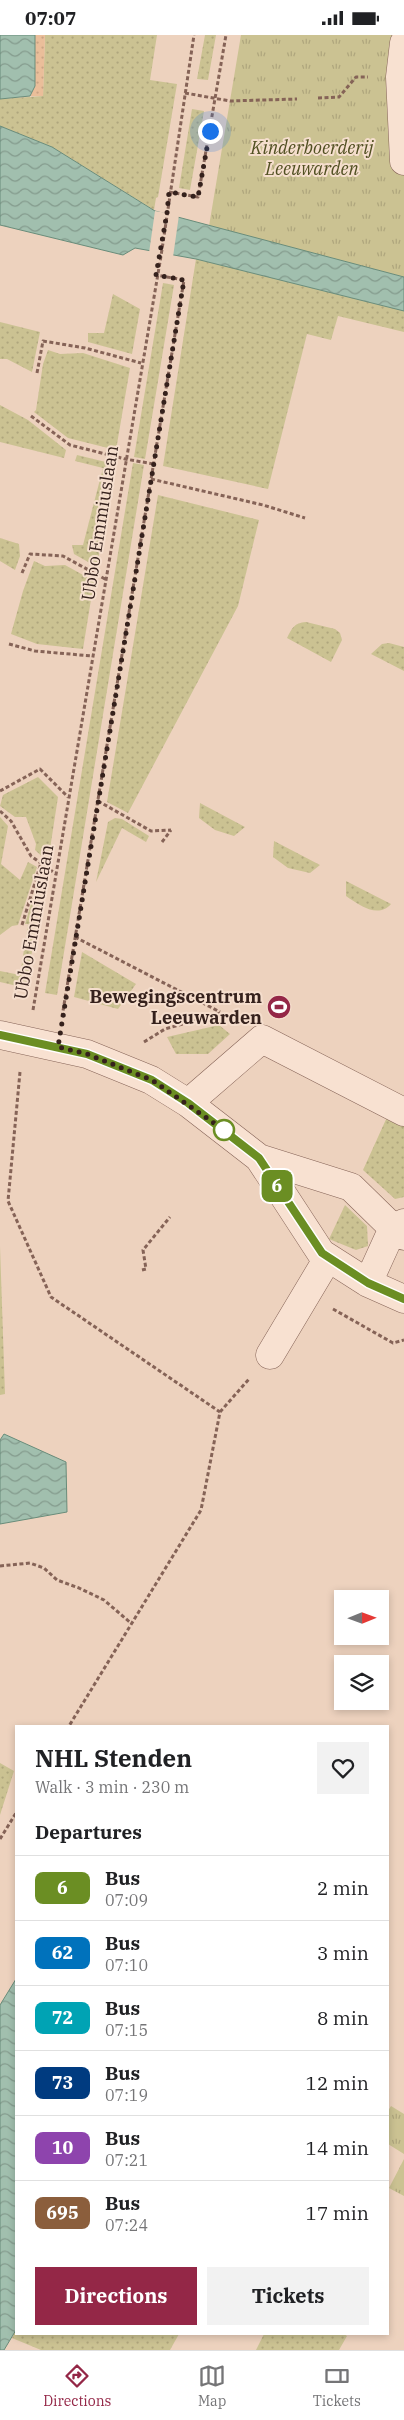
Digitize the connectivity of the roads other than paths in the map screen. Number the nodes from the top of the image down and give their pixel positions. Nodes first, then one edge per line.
1 (404, 43) edge
2 (404, 161) edge
3 (0, 1035) edge
4 (188, 1103) junction
5 (404, 1112) edge
6 (259, 1158) junction
7 (400, 1229) edge
8 (328, 1258) junction
9 (368, 1283) junction
10 (404, 1299) edge
11 (270, 1355) road end

1 - 2 street
3 - 4 street
4 - 5 street
4 - 6 street
6 - 7 street
6 - 8 street
7 - 9 street
8 - 9 street
8 - 11 street
9 - 10 street

